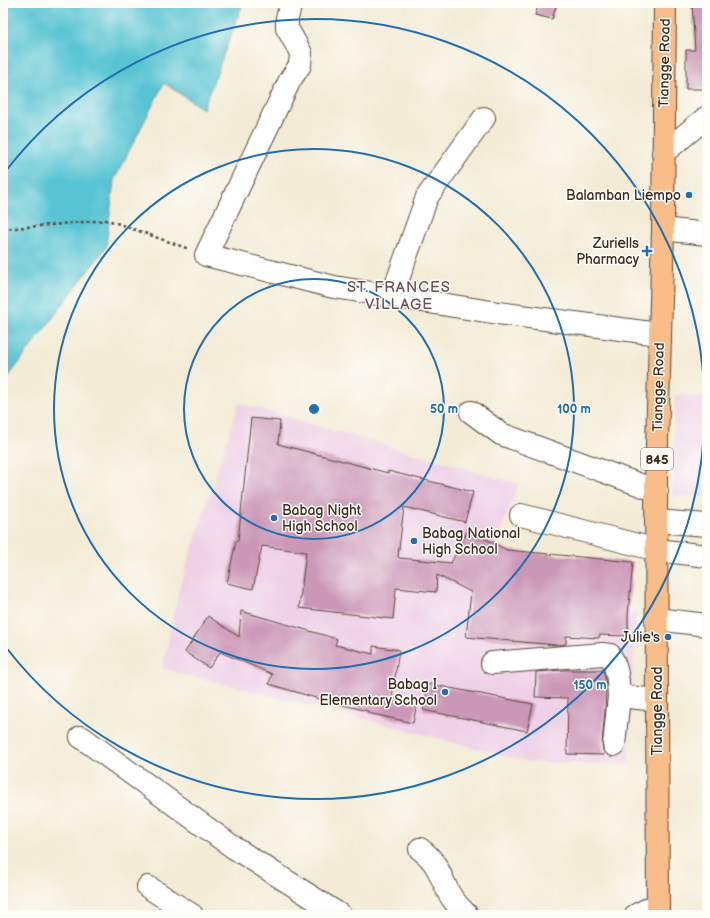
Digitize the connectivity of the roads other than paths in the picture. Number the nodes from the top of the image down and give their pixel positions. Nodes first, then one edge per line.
1 (291, 3) edge
2 (665, 3) edge
3 (484, 118) dead end
4 (704, 127) edge
5 (662, 153) junction
6 (663, 230) junction
7 (707, 234) edge
8 (392, 296) junction
9 (659, 334) junction
10 (471, 412) dead end
11 (657, 491) junction
12 (521, 515) dead end
13 (656, 521) junction
14 (707, 525) edge
15 (657, 550) junction
16 (707, 556) edge
17 (656, 619) junction
18 (707, 624) edge
19 (492, 663) dead end
20 (619, 696) junction
21 (657, 700) junction
22 (81, 737) dead end
23 (614, 746) dead end
24 (420, 849) dead end
25 (148, 887) dead end
26 (658, 910) edge
27 (192, 915) edge
28 (340, 915) edge
29 (467, 915) edge
30 (636, 915) edge

1 - 8 street
2 - 5 main road, Tiangge Road / 845
3 - 8 street
4 - 5 street
5 - 6 main road, Tiangge Road / 845
6 - 7 street
6 - 9 main road, Tiangge Road / 845
8 - 9 street
9 - 11 main road, Tiangge Road / 845
10 - 11 street
11 - 13 main road, Tiangge Road / 845
12 - 15 street
13 - 14 street
13 - 15 main road, Tiangge Road / 845
15 - 16 street
15 - 17 main road, Tiangge Road / 845
17 - 18 street
17 - 21 main road, Tiangge Road / 845
19 - 20 street
20 - 21 street
20 - 23 street
21 - 26 main road, Tiangge Road / 845
22 - 28 street
24 - 29 street
25 - 27 street
26 - 30 street

